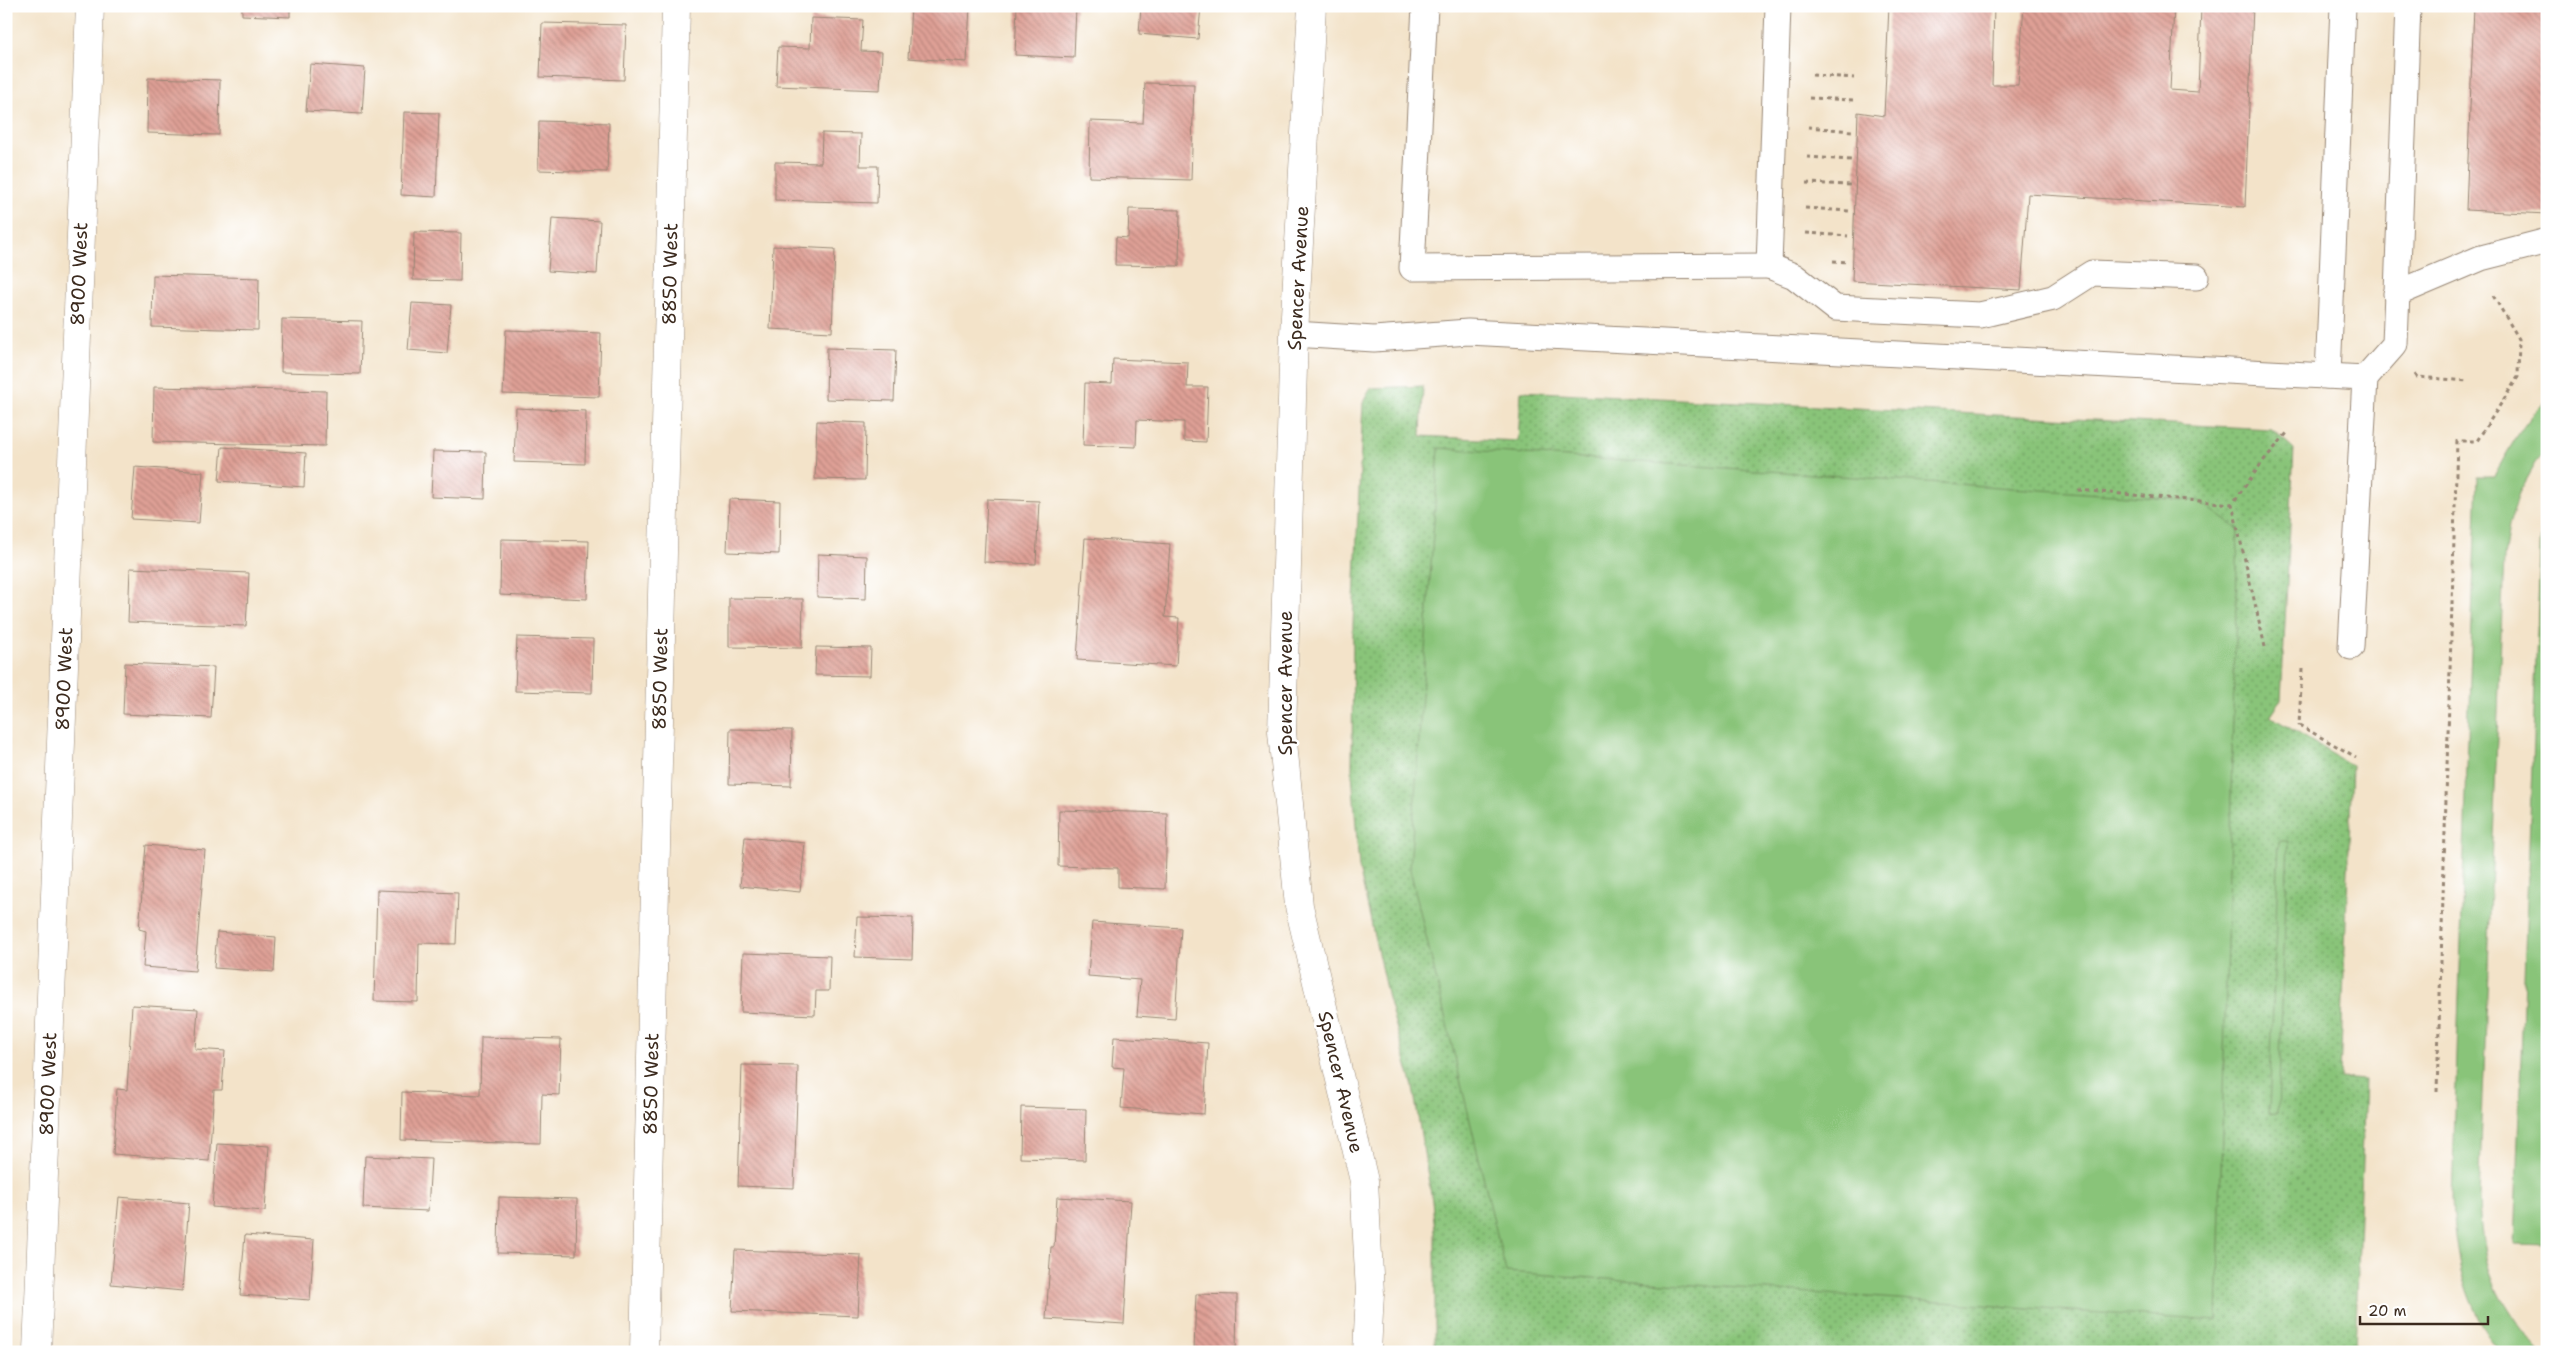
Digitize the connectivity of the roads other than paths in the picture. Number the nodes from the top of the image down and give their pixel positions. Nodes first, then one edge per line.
1 (90, 6) edge
2 (676, 6) edge
3 (1312, 6) edge
4 (1424, 6) edge
5 (1778, 6) edge
6 (2344, 6) edge
7 (2408, 6) edge
8 (2547, 241) edge
9 (1769, 266) junction
10 (2196, 277) dead end
11 (2396, 294) junction
12 (1294, 334) junction
13 (2328, 376) junction
14 (2365, 378) junction
15 (2351, 647) dead end
16 (37, 1352) edge
17 (644, 1352) edge
18 (1367, 1352) edge

1 - 16 street, 8900 West
2 - 17 street, 8850 West
3 - 12 street, Spencer Avenue
4 - 9 lane
5 - 9 lane
6 - 13 lane
7 - 11 lane
8 - 11 lane
9 - 10 lane
11 - 14 lane
12 - 13 lane
12 - 18 street, Spencer Avenue
13 - 14 lane
14 - 15 lane

